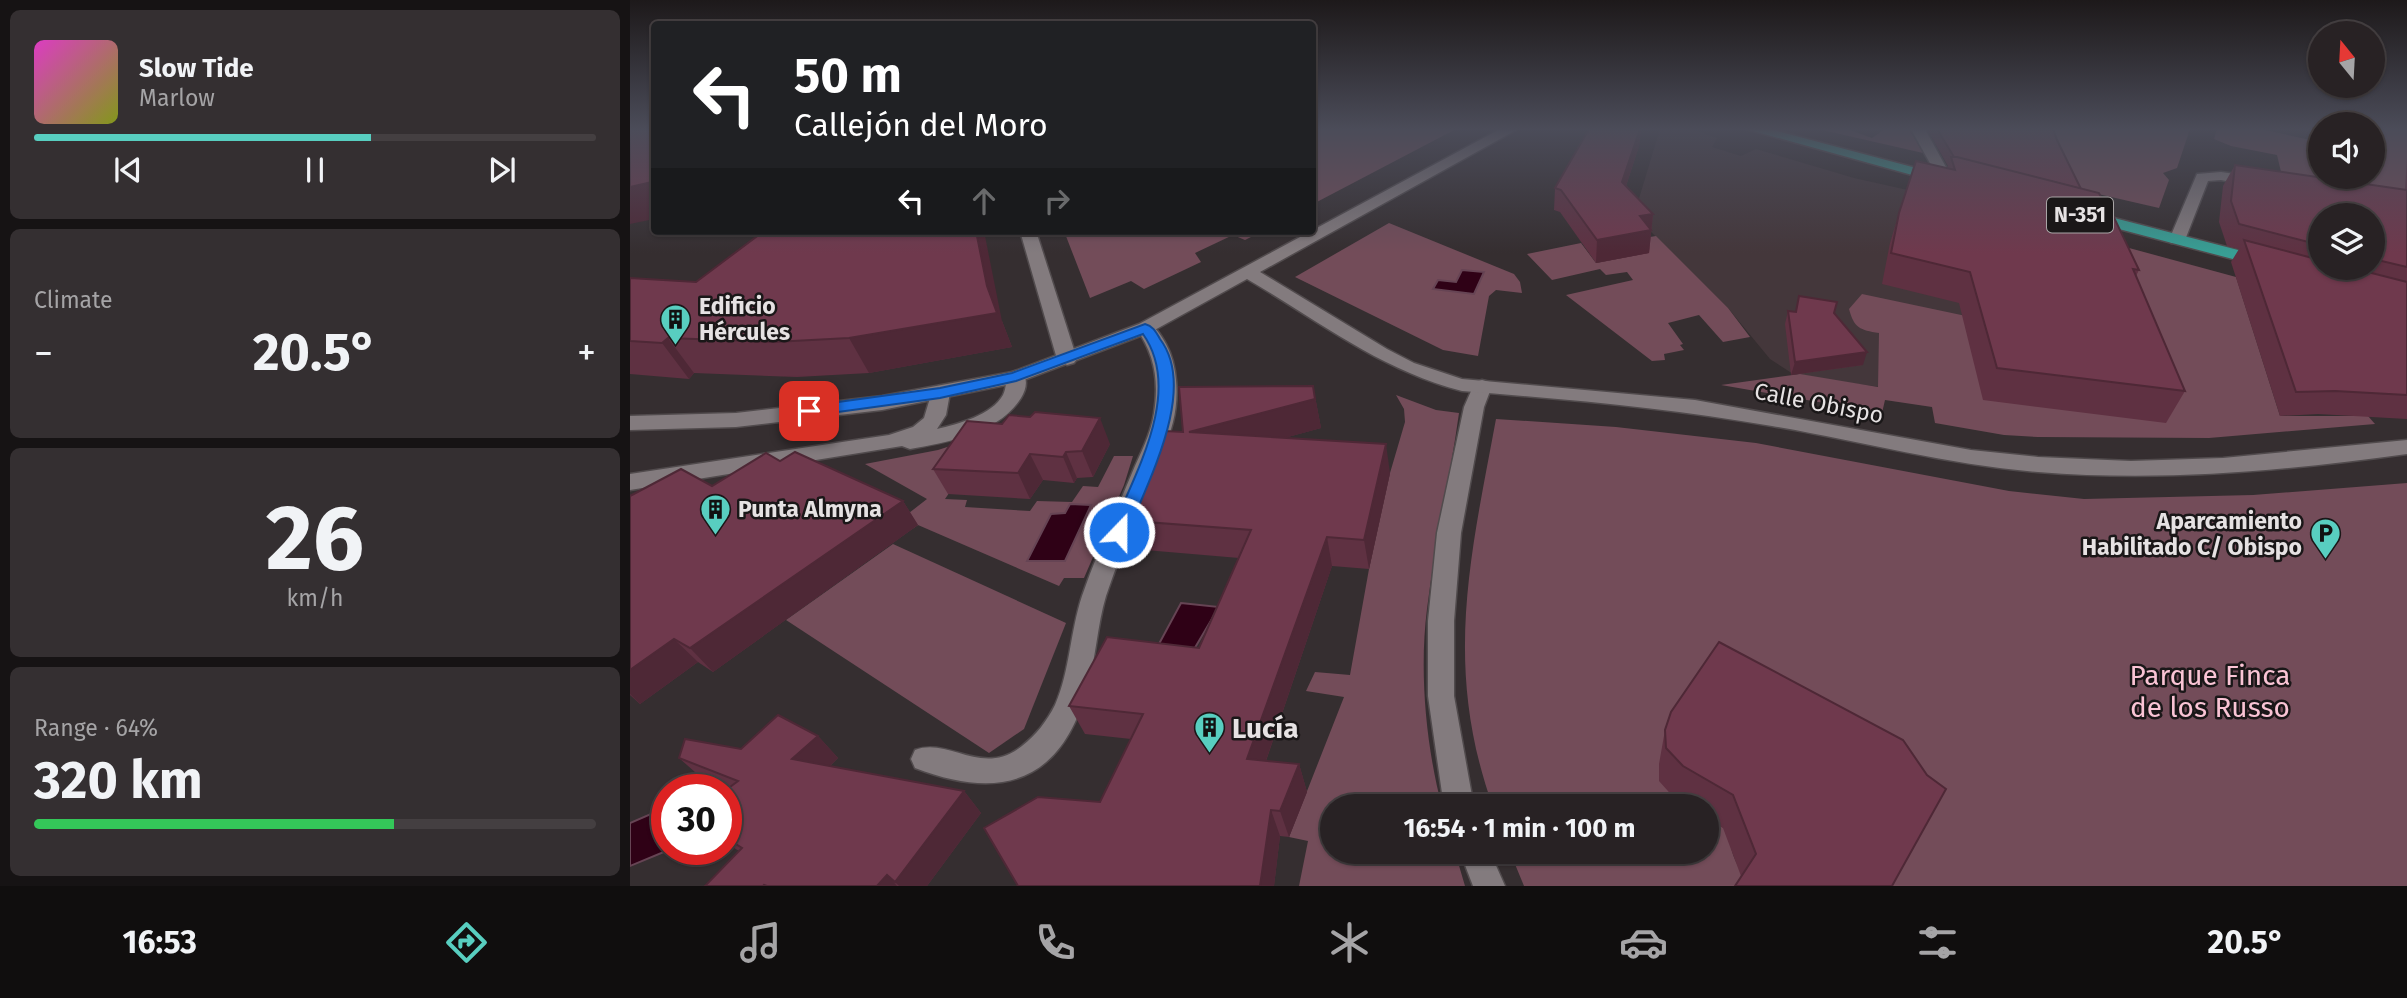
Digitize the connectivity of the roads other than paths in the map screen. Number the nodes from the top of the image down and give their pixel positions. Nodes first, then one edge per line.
1 (1436, 170) edge
2 (1908, 170) edge
3 (1945, 170) edge
4 (1952, 182) joint
5 (2274, 185) edge
6 (2074, 213) edge
7 (1029, 235) edge
8 (2178, 240) junction
9 (2281, 267) edge
10 (1250, 273) junction
11 (1145, 328) junction
12 (1067, 359) junction
13 (1016, 377) junction
14 (1482, 386) junction
15 (940, 393) junction
16 (630, 423) edge
17 (891, 442) junction
18 (2407, 447) edge
19 (630, 482) edge
20 (925, 759) dead end
21 (1457, 794) edge
22 (1480, 864) edge
23 (1489, 886) edge

1 - 10 street
2 - 4 highway
3 - 4 street
5 - 8 street
6 - 8 highway, N-351
7 - 12 street
8 - 9 highway, N-351
10 - 11 street
10 - 14 street, Calle Obispo
11 - 12 street
11 - 20 street
12 - 13 street
13 - 15 street
13 - 17 street
14 - 18 street, Calle Obispo
14 - 21 street
15 - 16 street
15 - 17 street
17 - 19 street
22 - 23 street

